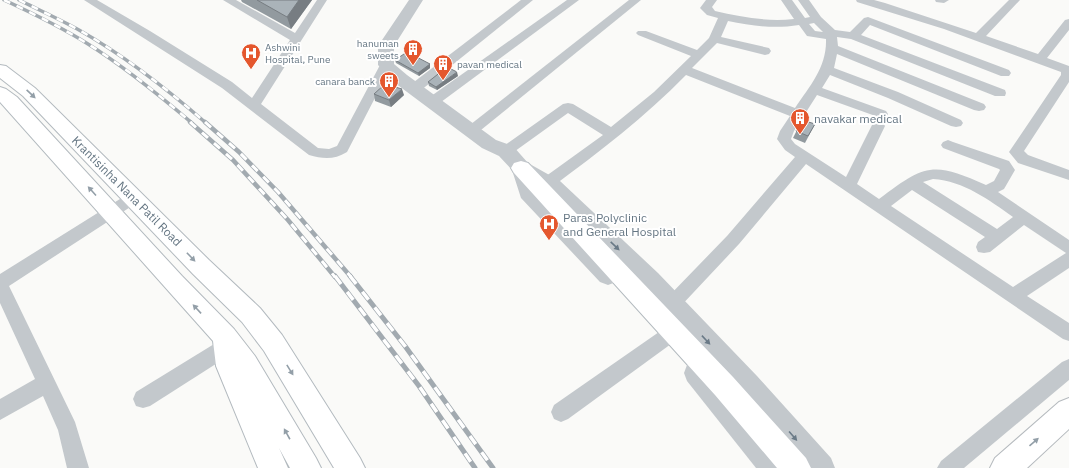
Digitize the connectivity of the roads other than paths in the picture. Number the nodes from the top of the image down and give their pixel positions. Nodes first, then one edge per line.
1 (89, 0) edge
2 (228, 0) edge
3 (322, 0) edge
4 (416, 0) edge
5 (426, 0) edge
6 (528, 0) edge
7 (574, 0) edge
8 (636, 0) edge
9 (712, 0) edge
10 (786, 0) edge
11 (803, 0) edge
12 (861, 0) edge
13 (940, 0) edge
14 (944, 0) edge
15 (1015, 0) edge
16 (884, 2) edge
17 (724, 17) junction
18 (817, 19) junction
19 (802, 21) junction
20 (1069, 22) edge
21 (642, 33) dead end
22 (853, 36) junction
23 (979, 37) junction
24 (296, 38) junction
25 (714, 39) junction
26 (832, 39) junction
27 (936, 46) junction
28 (765, 51) dead end
29 (697, 54) junction
30 (1040, 59) junction
31 (386, 60) junction
32 (921, 63) junction
33 (683, 69) junction
34 (0, 70) edge
35 (827, 70) junction
36 (1005, 73) dead end
37 (908, 78) junction
38 (415, 88) junction
39 (815, 90) junction
40 (0, 93) edge
41 (1000, 93) dead end
42 (893, 95) junction
43 (432, 102) junction
44 (254, 105) junction
45 (979, 106) dead end
46 (798, 114) junction
47 (956, 123) dead end
48 (471, 131) junction
49 (612, 134) junction
50 (948, 144) dead end
51 (506, 151) junction
52 (804, 157) junction
53 (521, 168) junction
54 (1069, 175) edge
55 (547, 183) junction
56 (913, 183) junction
57 (849, 186) junction
58 (986, 190) junction
59 (133, 198) junction
60 (879, 207) junction
61 (111, 211) junction
62 (1024, 217) junction
63 (997, 237) junction
64 (984, 248) dead end
65 (1069, 248) edge
66 (1069, 259) edge
67 (0, 284) edge
68 (1013, 296) junction
69 (672, 304) junction
70 (1069, 333) edge
71 (665, 338) junction
72 (225, 342) junction
73 (273, 342) junction
74 (246, 364) junction
75 (1069, 368) edge
76 (47, 383) junction
77 (143, 399) dead end
78 (0, 410) edge
79 (1069, 411) edge
80 (561, 412) dead end
81 (78, 468) edge
82 (273, 468) edge
83 (306, 468) edge
84 (350, 468) edge
85 (774, 468) edge
86 (796, 468) edge
87 (821, 468) edge
88 (948, 468) edge
89 (1005, 468) edge

1 - 44 street
2 - 24 street
3 - 24 street
4 - 31 street
5 - 31 street
6 - 38 street
7 - 43 street
8 - 48 street
9 - 17 street
10 - 19 street
11 - 18 street
12 - 16 street
13 - 14 street
15 - 23 street
16 - 23 street
17 - 19 street
17 - 25 street
18 - 19 street
18 - 26 street
19 - 26 street
20 - 30 street
21 - 29 street
22 - 26 street
22 - 27 street
22 - 32 street
23 - 30 street
24 - 44 street
25 - 28 street
25 - 29 street
26 - 35 street
26 - 37 street
27 - 32 street
27 - 36 street
29 - 33 street
30 - 54 street
31 - 38 street
31 - 44 street
32 - 37 street
32 - 41 street
33 - 46 street
33 - 49 street
34 -> 59 main road, Krantisinha Nana Patil Road
35 - 39 street
35 - 42 street
37 - 42 street
37 - 45 street
38 - 43 street
39 - 46 street
39 - 57 street
61 -> 40 main road, Krantisinha Nana Patil Road
42 - 47 street
43 - 48 street
46 - 52 street
48 - 51 street
49 - 51 street
49 - 55 street
50 - 58 street
51 - 53 street
52 - 57 street
52 - 69 street
53 - 55 street
53 - 71 street
53 - 86 main road
55 -> 69 street
56 - 58 street
56 - 60 street
56 - 63 street
57 - 60 street
58 - 62 street
59 - 61 street
59 -> 73 main road, Krantisinha Nana Patil Road
60 - 68 street
61 - 67 street
72 -> 61 main road, Krantisinha Nana Patil Road
62 - 63 street
62 - 65 street
63 - 64 street
66 - 68 street
67 - 76 street
68 - 70 street
69 -> 87 street
71 - 80 street
71 - 85 street
72 - 74 main road, Krantisinha Nana Patil Road
72 - 77 street
72 - 82 main road
73 - 74 main road
73 -> 84 main road, Krantisinha Nana Patil Road
83 -> 74 main road, Krantisinha Nana Patil Road
75 - 88 street
76 - 78 street
76 - 81 street
89 -> 79 main road

